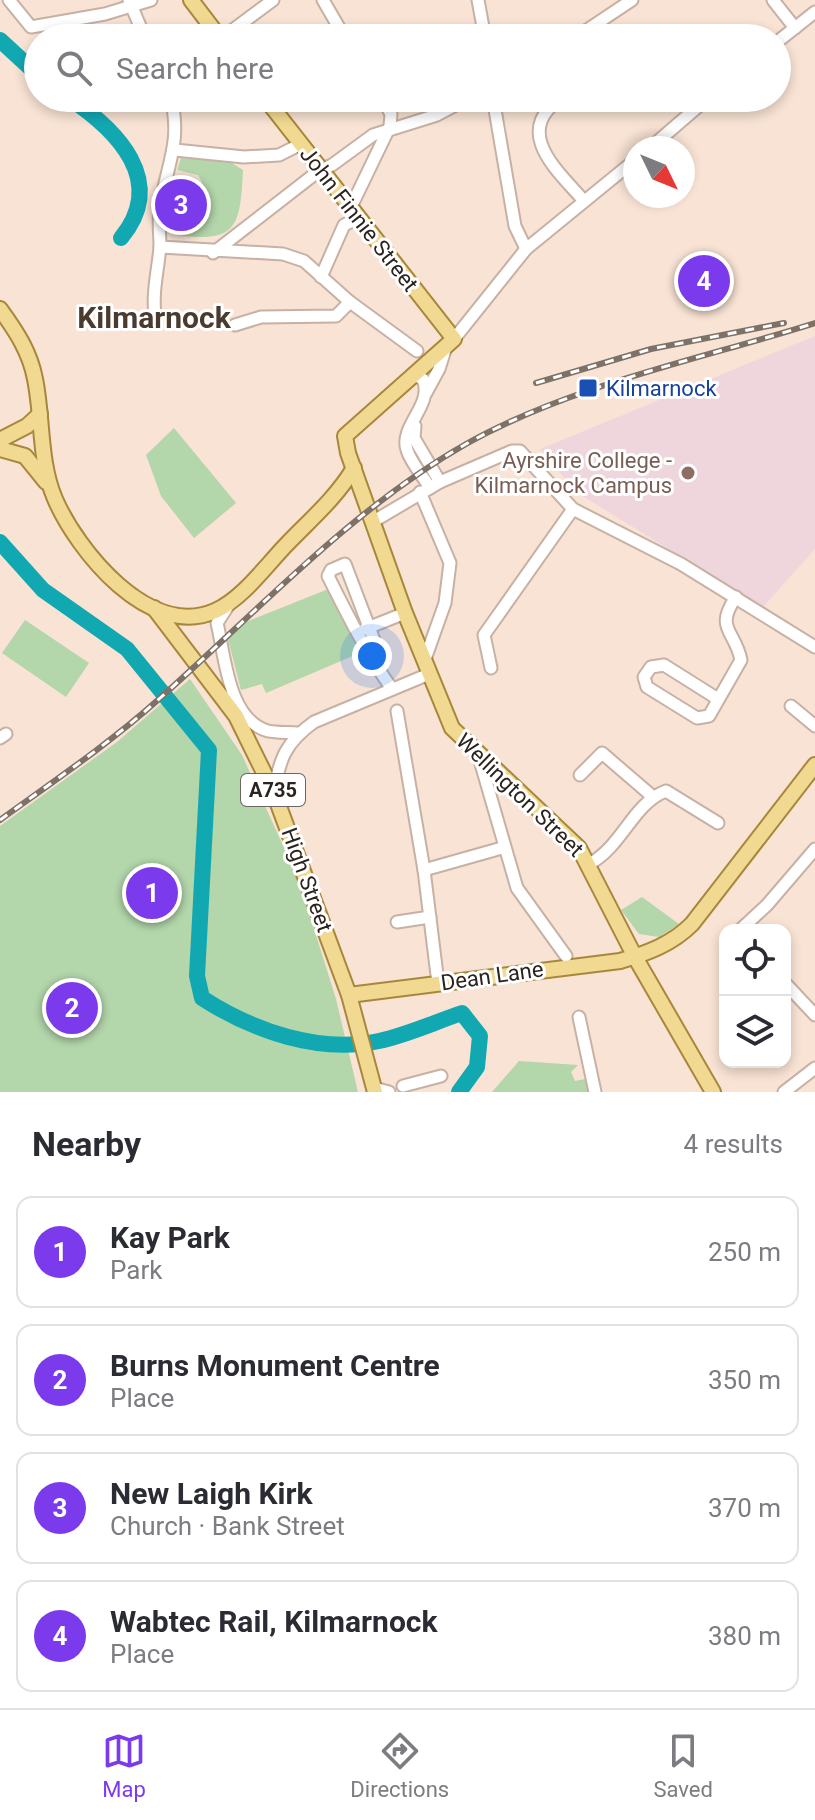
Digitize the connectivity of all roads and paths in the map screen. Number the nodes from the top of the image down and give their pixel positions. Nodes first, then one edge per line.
1 (9, 0) edge
2 (151, 0) edge
3 (191, 0) edge
4 (273, 0) edge
5 (323, 0) edge
6 (478, 0) edge
7 (632, 0) edge
8 (773, 0) edge
9 (130, 4) edge
10 (815, 12) edge
11 (29, 24) edge
12 (44, 24) edge
13 (139, 24) edge
14 (210, 24) edge
15 (240, 24) edge
16 (337, 24) edge
17 (482, 24) edge
18 (596, 24) edge
19 (795, 28) junction
20 (791, 31) edge
21 (174, 112) edge
22 (276, 112) edge
23 (390, 112) edge
24 (443, 112) edge
25 (495, 112) edge
26 (545, 112) edge
27 (692, 112) edge
28 (390, 126) junction
29 (664, 136) edge
30 (301, 144) junction
31 (175, 150) junction
32 (320, 170) junction
33 (623, 170) edge
34 (584, 201) junction
35 (354, 214) junction
36 (160, 247) junction
37 (526, 249) junction
38 (213, 253) junction
39 (321, 277) junction
40 (350, 302) junction
41 (0, 309) edge
42 (155, 316) dead end
43 (235, 325) dead end
44 (449, 344) junction
45 (417, 351) dead end
46 (416, 376) junction
47 (425, 394) junction
48 (40, 414) junction
49 (0, 440) edge
50 (0, 449) edge
51 (354, 468) junction
52 (430, 487) junction
53 (54, 497) junction
54 (573, 509) junction
55 (374, 521) junction
56 (736, 597) junction
57 (233, 599) junction
58 (154, 608) junction
59 (405, 613) junction
60 (370, 627) junction
61 (356, 633) junction
62 (815, 647) edge
63 (371, 659) junction
64 (427, 668) junction
65 (491, 668) dead end
66 (392, 689) junction
67 (718, 699) junction
68 (791, 706) dead end
69 (397, 711) dead end
70 (815, 726) edge
71 (299, 733) junction
72 (479, 757) junction
73 (815, 765) edge
74 (580, 775) dead end
75 (274, 793) junction
76 (652, 796) junction
77 (718, 823) dead end
78 (502, 848) junction
79 (815, 849) edge
80 (589, 864) junction
81 (424, 870) junction
82 (430, 917) junction
83 (397, 922) dead end
84 (746, 924) edge
85 (620, 925) junction
86 (659, 948) junction
87 (566, 956) dead end
88 (635, 957) junction
89 (438, 983) junction
90 (791, 989) edge
91 (349, 995) junction
92 (815, 1015) edge
93 (579, 1017) dead end
94 (815, 1068) edge
95 (441, 1076) dead end
96 (403, 1086) dead end
97 (425, 1086) edge
98 (375, 1090) edge
99 (389, 1092) edge
100 (595, 1092) edge
101 (713, 1092) edge
102 (784, 1092) edge

1 - 11 street
2 - 9 street
3 - 14 main road
4 - 15 street
5 - 16 street
6 - 17 street
7 - 18 street
8 - 19 street
9 - 12 street
9 - 13 street
10 - 19 street
19 - 20 street
21 - 31 street
22 - 30 main road, John Finnie Street
23 - 28 street
24 - 28 street
25 - 37 street
26 - 34 street
27 - 29 street
28 - 32 street
28 - 35 street
30 - 31 street
30 - 32 main road, John Finnie Street
31 - 36 street
32 - 35 main road, John Finnie Street
32 - 38 street
33 - 34 street
34 - 37 street
35 - 39 street
35 - 44 main road, John Finnie Street
36 - 38 street
36 - 42 street
37 - 44 street
38 - 39 street
39 - 40 street
40 - 43 street
40 - 45 street
41 - 48 main road, A735
44 - 46 main road
44 - 47 street
46 - 47 street
46 - 51 main road, Wellington Street
47 - 52 street
48 - 49 main road
48 - 53 main road, A735
50 - 53 main road
51 - 55 main road, Wellington Street
51 - 57 main road, A735
52 - 54 street
52 - 55 street
52 - 64 street
53 - 58 main road, A735
54 - 56 street
54 - 65 street
55 - 59 main road, Wellington Street
56 - 62 street
56 - 67 street
57 - 58 main road, A735
57 - 71 street
58 - 75 main road, High Street / A735
59 - 60 street
59 - 64 main road, Wellington Street
60 - 61 street
60 - 61 street
60 - 63 street
61 - 63 street
63 - 66 street
64 - 66 street
64 - 72 main road, Wellington Street
66 - 71 street
67 - 67 street
68 - 70 street
69 - 81 street
71 - 75 street
72 - 78 street
72 - 80 main road, Wellington Street
73 - 86 main road, Dean Lane
74 - 76 street
75 - 91 main road, High Street / A735
76 - 77 street
76 - 80 street
78 - 81 street
78 - 87 street
79 - 84 street
80 - 85 main road, Wellington Street
81 - 82 street
82 - 83 street
82 - 89 street
85 - 86 main road
85 - 88 main road, Wellington Street
86 - 88 main road, Dean Lane
88 - 89 main road, Dean Lane
88 - 101 main road, Wellington Street
89 - 91 main road, Dean Lane
90 - 92 street
91 - 98 main road, High Street
93 - 100 street
94 - 102 street
95 - 97 street
96 - 97 street
98 - 99 street

